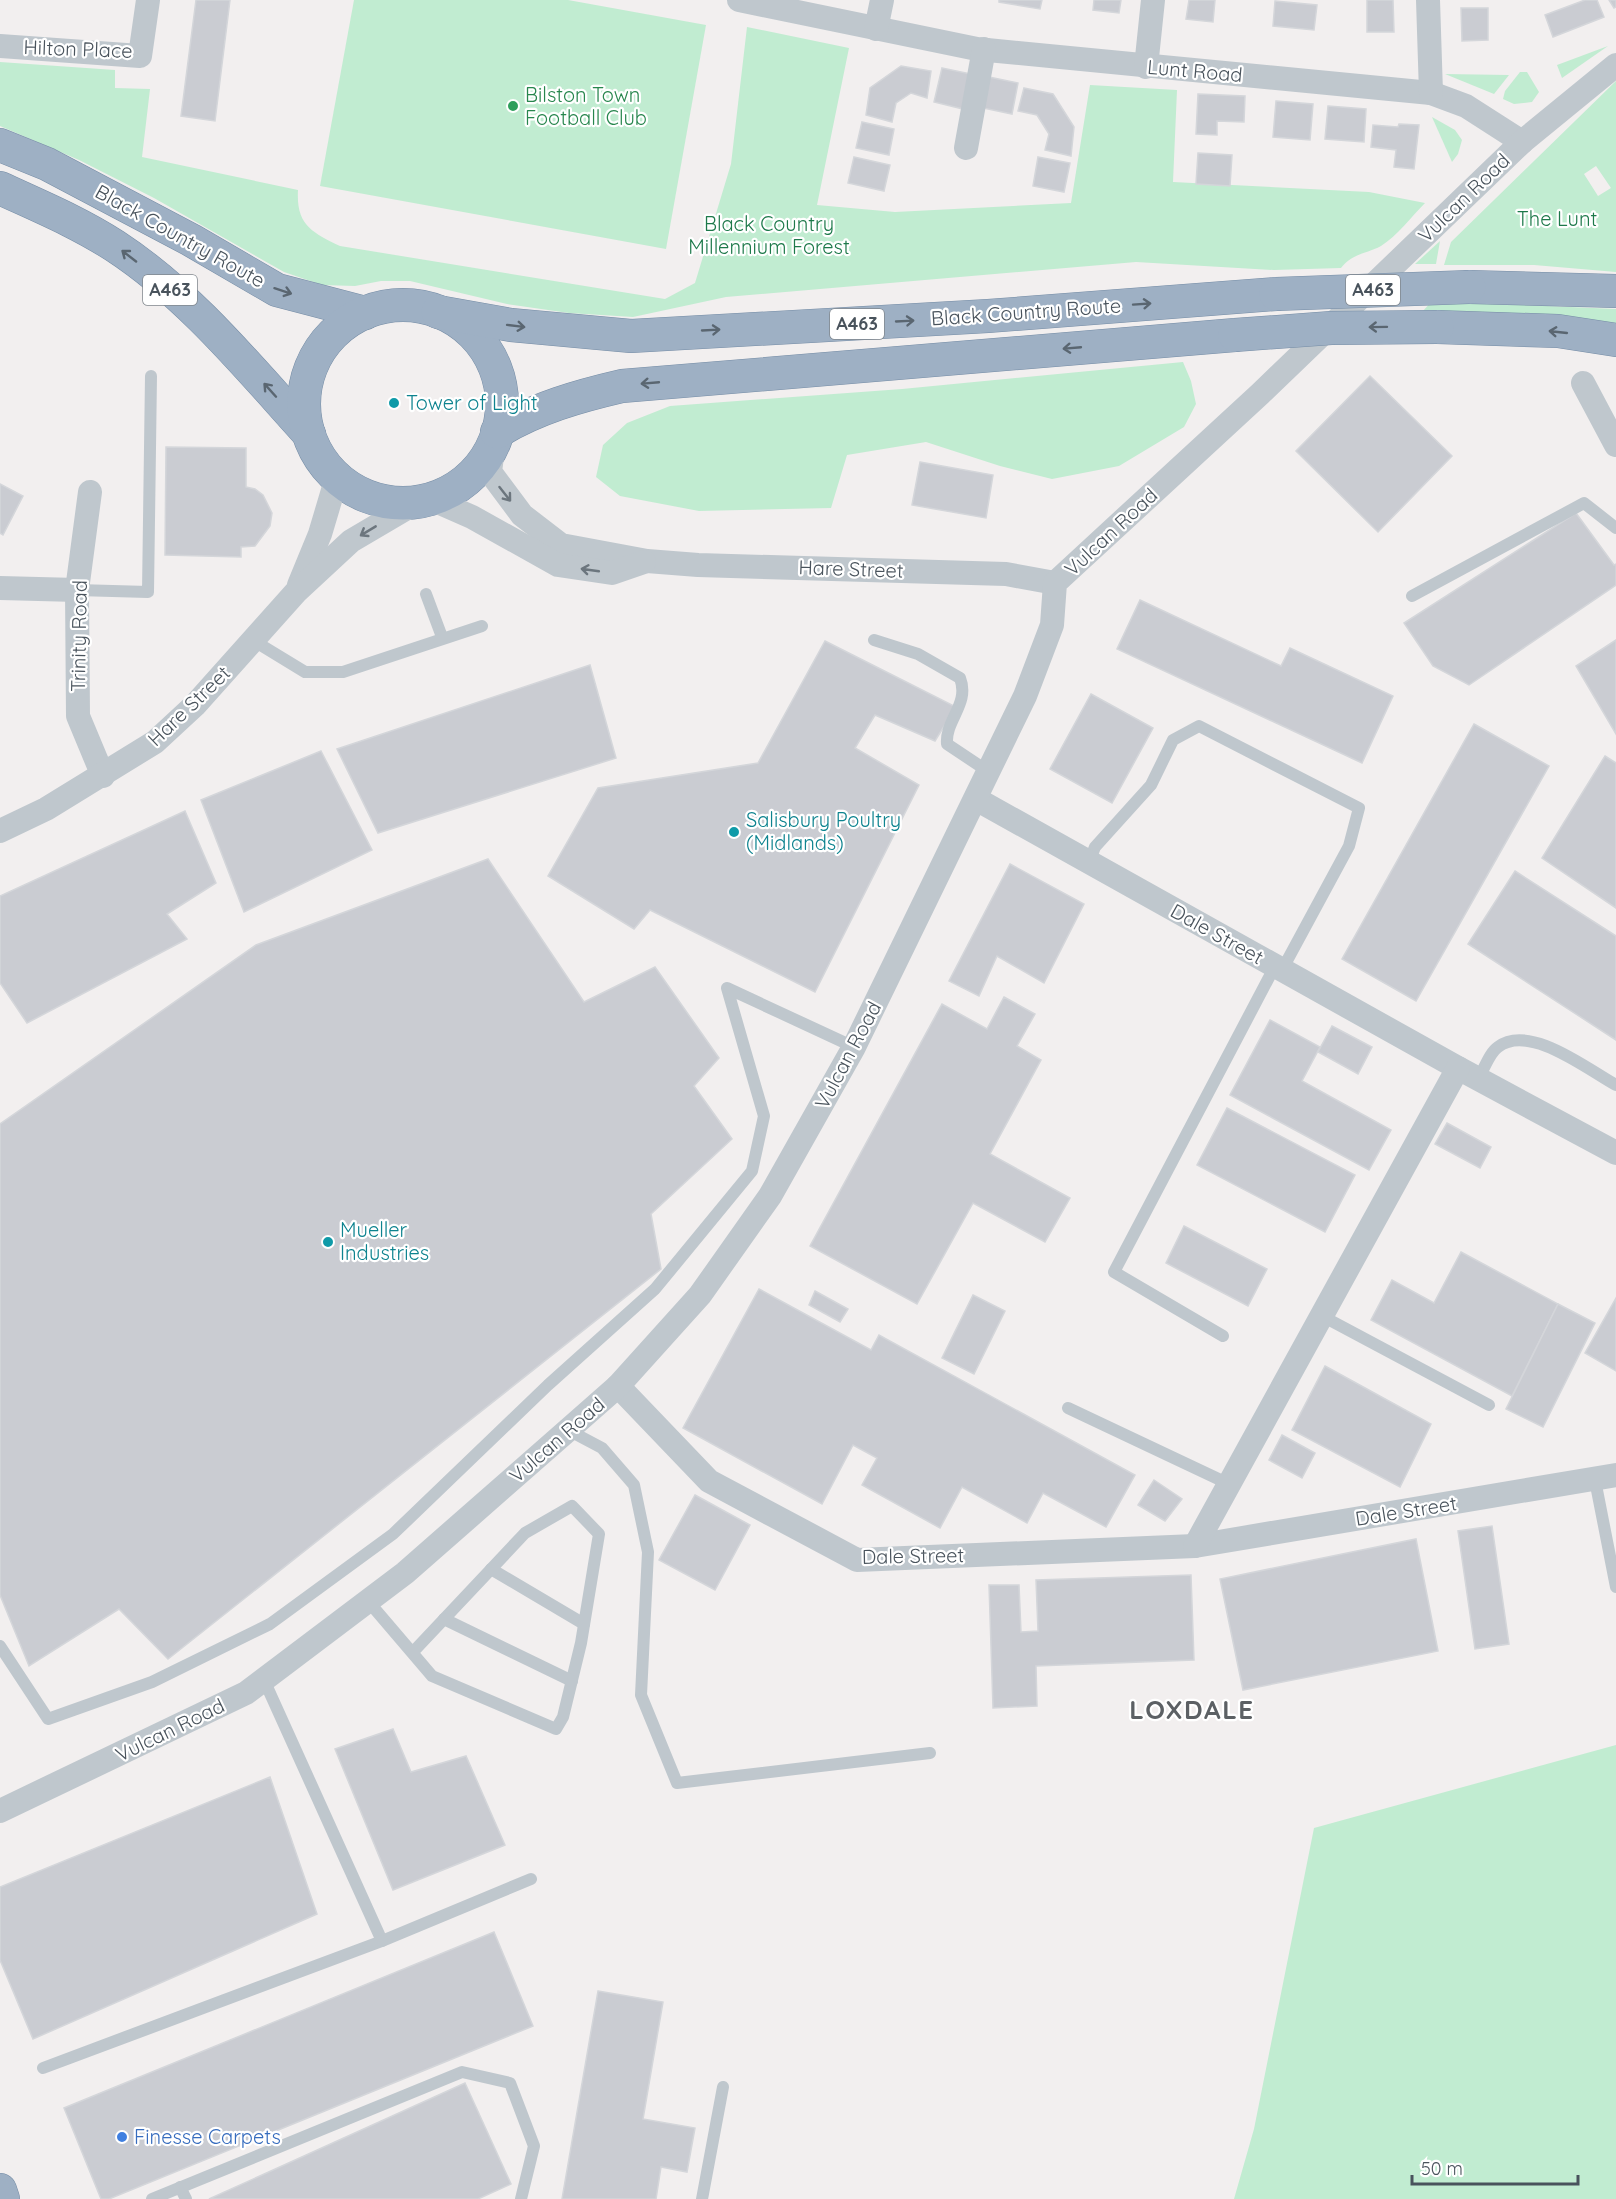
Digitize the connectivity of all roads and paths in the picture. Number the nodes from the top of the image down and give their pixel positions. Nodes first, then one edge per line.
1 (148, 0) edge
2 (739, 0) edge
3 (882, 0) edge
4 (1153, 0) edge
5 (1428, 0) edge
6 (876, 29) junction
7 (0, 46) edge
8 (984, 49) junction
9 (1616, 65) edge
10 (1146, 67) junction
11 (1431, 93) junction
12 (1522, 142) junction
13 (0, 145) edge
14 (966, 148) dead end
15 (0, 188) edge
16 (1616, 291) edge
17 (438, 312) junction
18 (365, 313) junction
19 (1616, 340) edge
20 (151, 376) dead end
21 (1583, 383) dead end
22 (309, 434) junction
23 (496, 436) junction
24 (1616, 445) edge
25 (337, 477) junction
26 (90, 492) dead end
27 (425, 500) junction
28 (1616, 528) edge
29 (647, 561) junction
30 (1055, 583) junction
31 (0, 588) edge
32 (77, 590) junction
33 (296, 592) junction
34 (426, 594) dead end
35 (1412, 597) dead end
36 (482, 626) dead end
37 (442, 637) junction
38 (874, 640) dead end
39 (254, 641) junction
40 (989, 772) junction
41 (103, 776) junction
42 (976, 799) junction
43 (0, 831) edge
44 (1089, 862) junction
45 (1278, 968) junction
46 (854, 1047) junction
47 (1468, 1074) junction
48 (1616, 1085) edge
49 (1616, 1153) edge
50 (1322, 1316) junction
51 (1223, 1336) dead end
52 (618, 1386) junction
53 (1489, 1405) dead end
54 (1068, 1408) dead end
55 (568, 1430) junction
56 (1606, 1478) edge
57 (1229, 1484) junction
58 (1195, 1546) junction
59 (491, 1569) junction
60 (1616, 1587) edge
61 (368, 1601) junction
62 (444, 1619) junction
63 (584, 1624) junction
64 (0, 1646) edge
65 (413, 1652) junction
66 (264, 1680) junction
67 (572, 1681) junction
68 (930, 1754) dead end
69 (0, 1811) edge
70 (531, 1880) dead end
71 (382, 1941) junction
72 (43, 2068) dead end
73 (723, 2087) dead end
74 (0, 2190) edge
75 (183, 2193) edge
76 (3, 2199) edge
77 (152, 2199) edge
78 (521, 2199) edge
79 (702, 2199) edge

1 - 7 street, Hilton Place
2 - 6 street, Lunt Road
3 - 6 street
4 - 10 street
5 - 11 street
6 - 8 street, Lunt Road
8 - 10 street, Lunt Road
8 - 14 street
9 - 12 street
10 - 11 street, Lunt Road
11 - 12 street, Lunt Road
12 - 30 street, Vulcan Road
13 -> 18 highway, Black Country Route / A463
22 -> 15 highway, Black Country Route / A463
17 -> 16 highway, Black Country Route / A463, bridge
17 - 18 highway
17 - 23 highway
18 - 22 highway
19 -> 23 highway, Black Country Route / A463, bridge
20 - 32 lane
21 - 24 street
22 - 25 highway
23 - 27 highway
23 -> 29 street, Hare Street
25 - 27 highway
25 - 33 street, Hare Street
26 - 32 street, Trinity Road
29 -> 27 street, Hare Street
27 -> 33 street, Hare Street
28 - 35 lane
29 - 30 street, Hare Street
30 - 40 street, Vulcan Road
31 - 32 street
32 - 41 street, Trinity Road
33 - 39 street, Hare Street
34 - 37 lane
36 - 37 lane
37 - 39 lane
38 - 40 lane
39 - 41 street, Hare Street
40 - 42 street, Vulcan Road
41 - 43 street, Hare Street
42 - 44 street, Dale Street
42 - 46 street, Vulcan Road
44 - 45 street, Dale Street
44 - 45 lane
45 - 47 street, Dale Street
45 - 51 lane
46 - 52 street, Vulcan Road
46 - 64 lane
47 - 48 lane
47 - 49 street, Dale Street
47 - 50 street
50 - 53 lane
50 - 57 street
52 - 55 street, Vulcan Road
52 - 58 street, Dale Street
54 - 57 lane
55 - 61 street, Vulcan Road
55 - 68 lane
56 - 58 street, Dale Street
56 - 60 lane
57 - 58 street
59 - 62 lane
59 - 63 lane
59 - 63 lane
61 - 65 lane
61 - 66 street, Vulcan Road
62 - 65 lane
62 - 67 lane
63 - 67 lane
65 - 67 lane
66 - 69 street, Vulcan Road
66 - 71 lane
70 - 71 lane
71 - 72 lane
73 - 79 lane
74 - 76 highway
75 - 77 lane
75 - 78 lane

